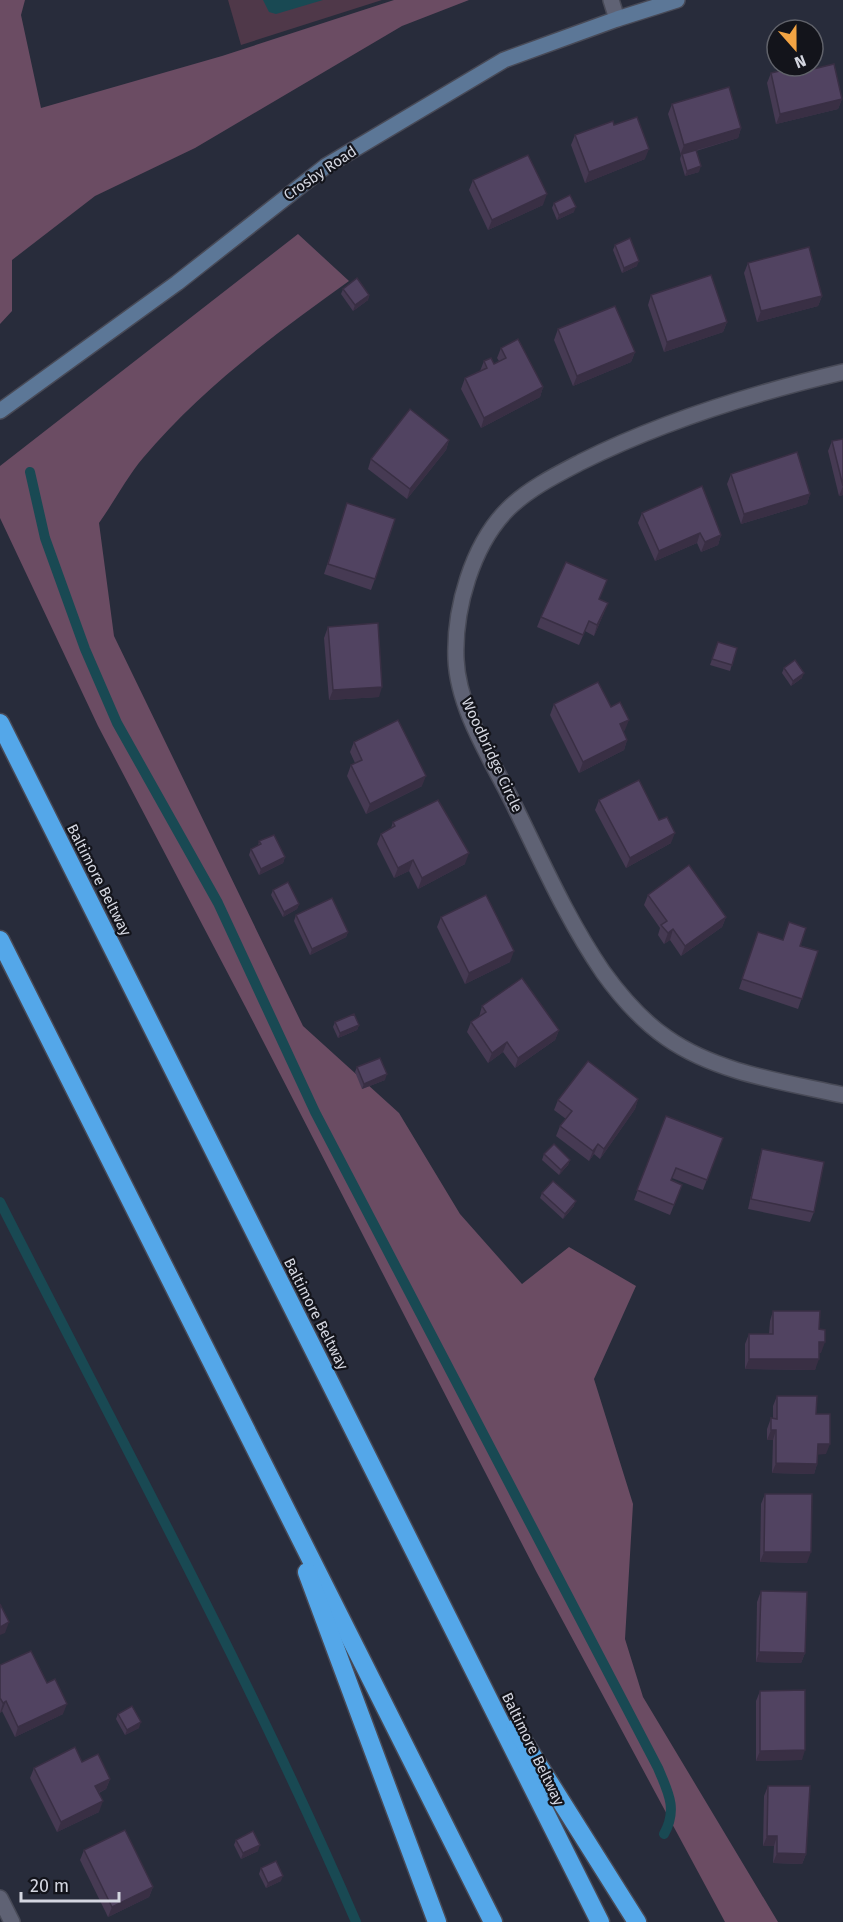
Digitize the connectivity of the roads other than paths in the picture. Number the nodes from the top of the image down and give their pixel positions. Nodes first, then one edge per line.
1 (611, 0) edge
2 (677, 0) edge
3 (617, 18) junction
4 (843, 372) edge
5 (0, 411) edge
6 (0, 723) edge
7 (0, 940) edge
8 (843, 1095) edge
9 (272, 1481) junction
10 (461, 1644) junction
11 (0, 1898) edge
12 (12, 1922) edge
13 (437, 1922) edge
14 (493, 1922) edge
15 (600, 1922) edge
16 (637, 1922) edge

1 - 3 street
2 - 3 main road, Crosby Road
3 - 5 main road, Crosby Road
4 - 8 street, Woodbridge Circle
6 - 10 highway, Baltimore Beltway
7 - 9 highway
9 - 13 highway
9 - 14 highway
10 - 15 highway, Baltimore Beltway
10 - 16 highway
11 - 12 street

